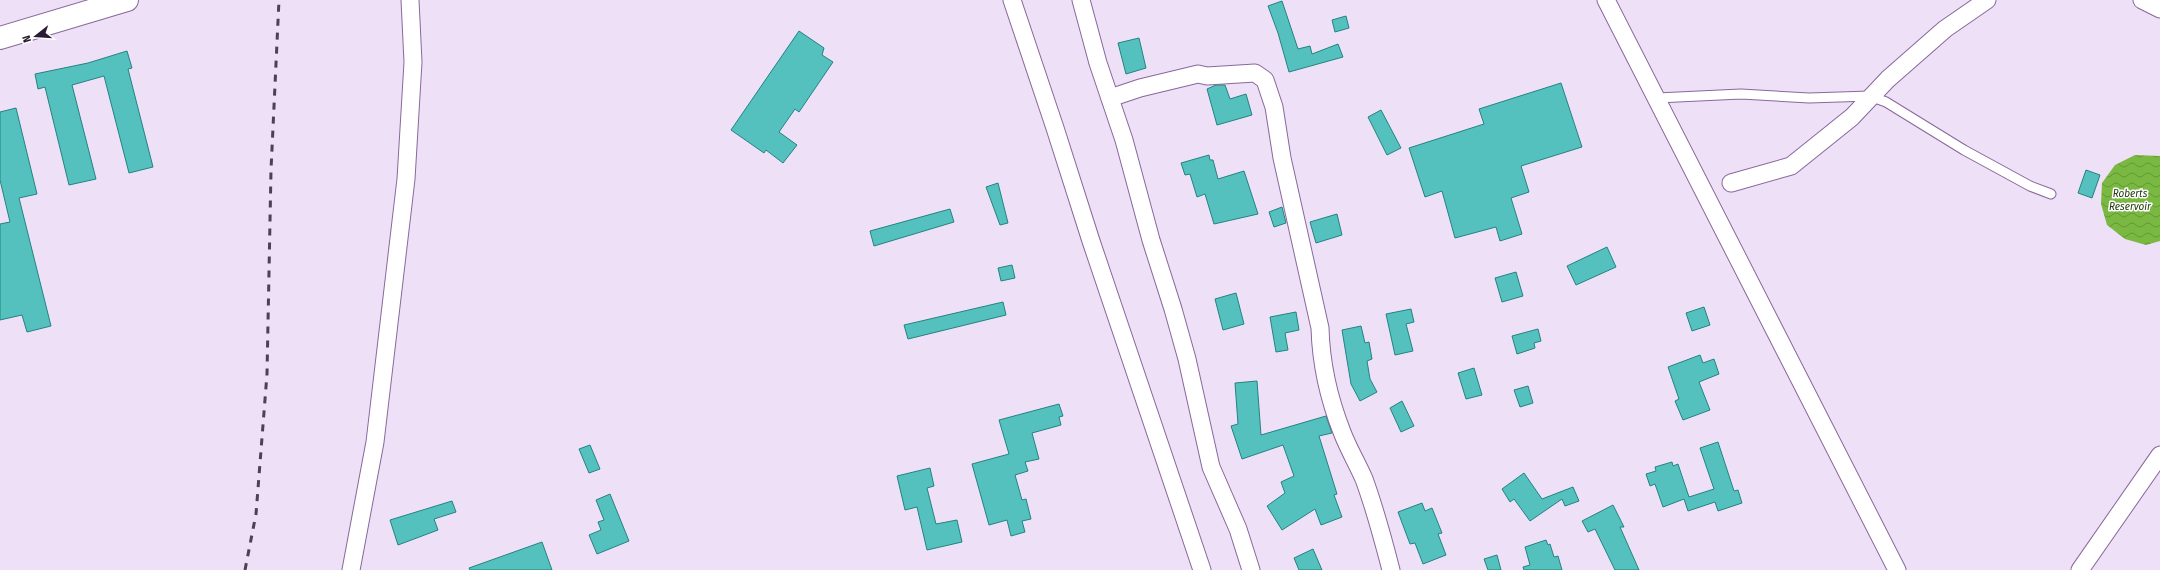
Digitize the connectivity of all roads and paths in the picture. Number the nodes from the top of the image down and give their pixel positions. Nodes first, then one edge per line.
1 (127, 0) edge
2 (410, 0) edge
3 (1012, 0) edge
4 (1081, 0) edge
5 (1606, 0) edge
6 (1987, 0) edge
7 (2142, 0) edge
8 (2160, 9) edge
9 (0, 38) edge
10 (1870, 96) junction
11 (1110, 98) junction
12 (1657, 98) junction
13 (1731, 183) dead end
14 (2051, 194) dead end
15 (2160, 455) edge
16 (351, 570) edge
17 (1202, 570) edge
18 (1251, 570) edge
19 (1391, 570) edge
20 (1897, 570) edge
21 (2080, 570) edge

1 - 9 street
2 - 16 street
3 - 17 street
4 - 11 street
5 - 12 street
6 - 10 street
7 - 8 street
10 - 12 lane
10 - 13 street
10 - 14 lane
11 - 18 street
11 - 19 street
12 - 20 street
15 - 21 street

